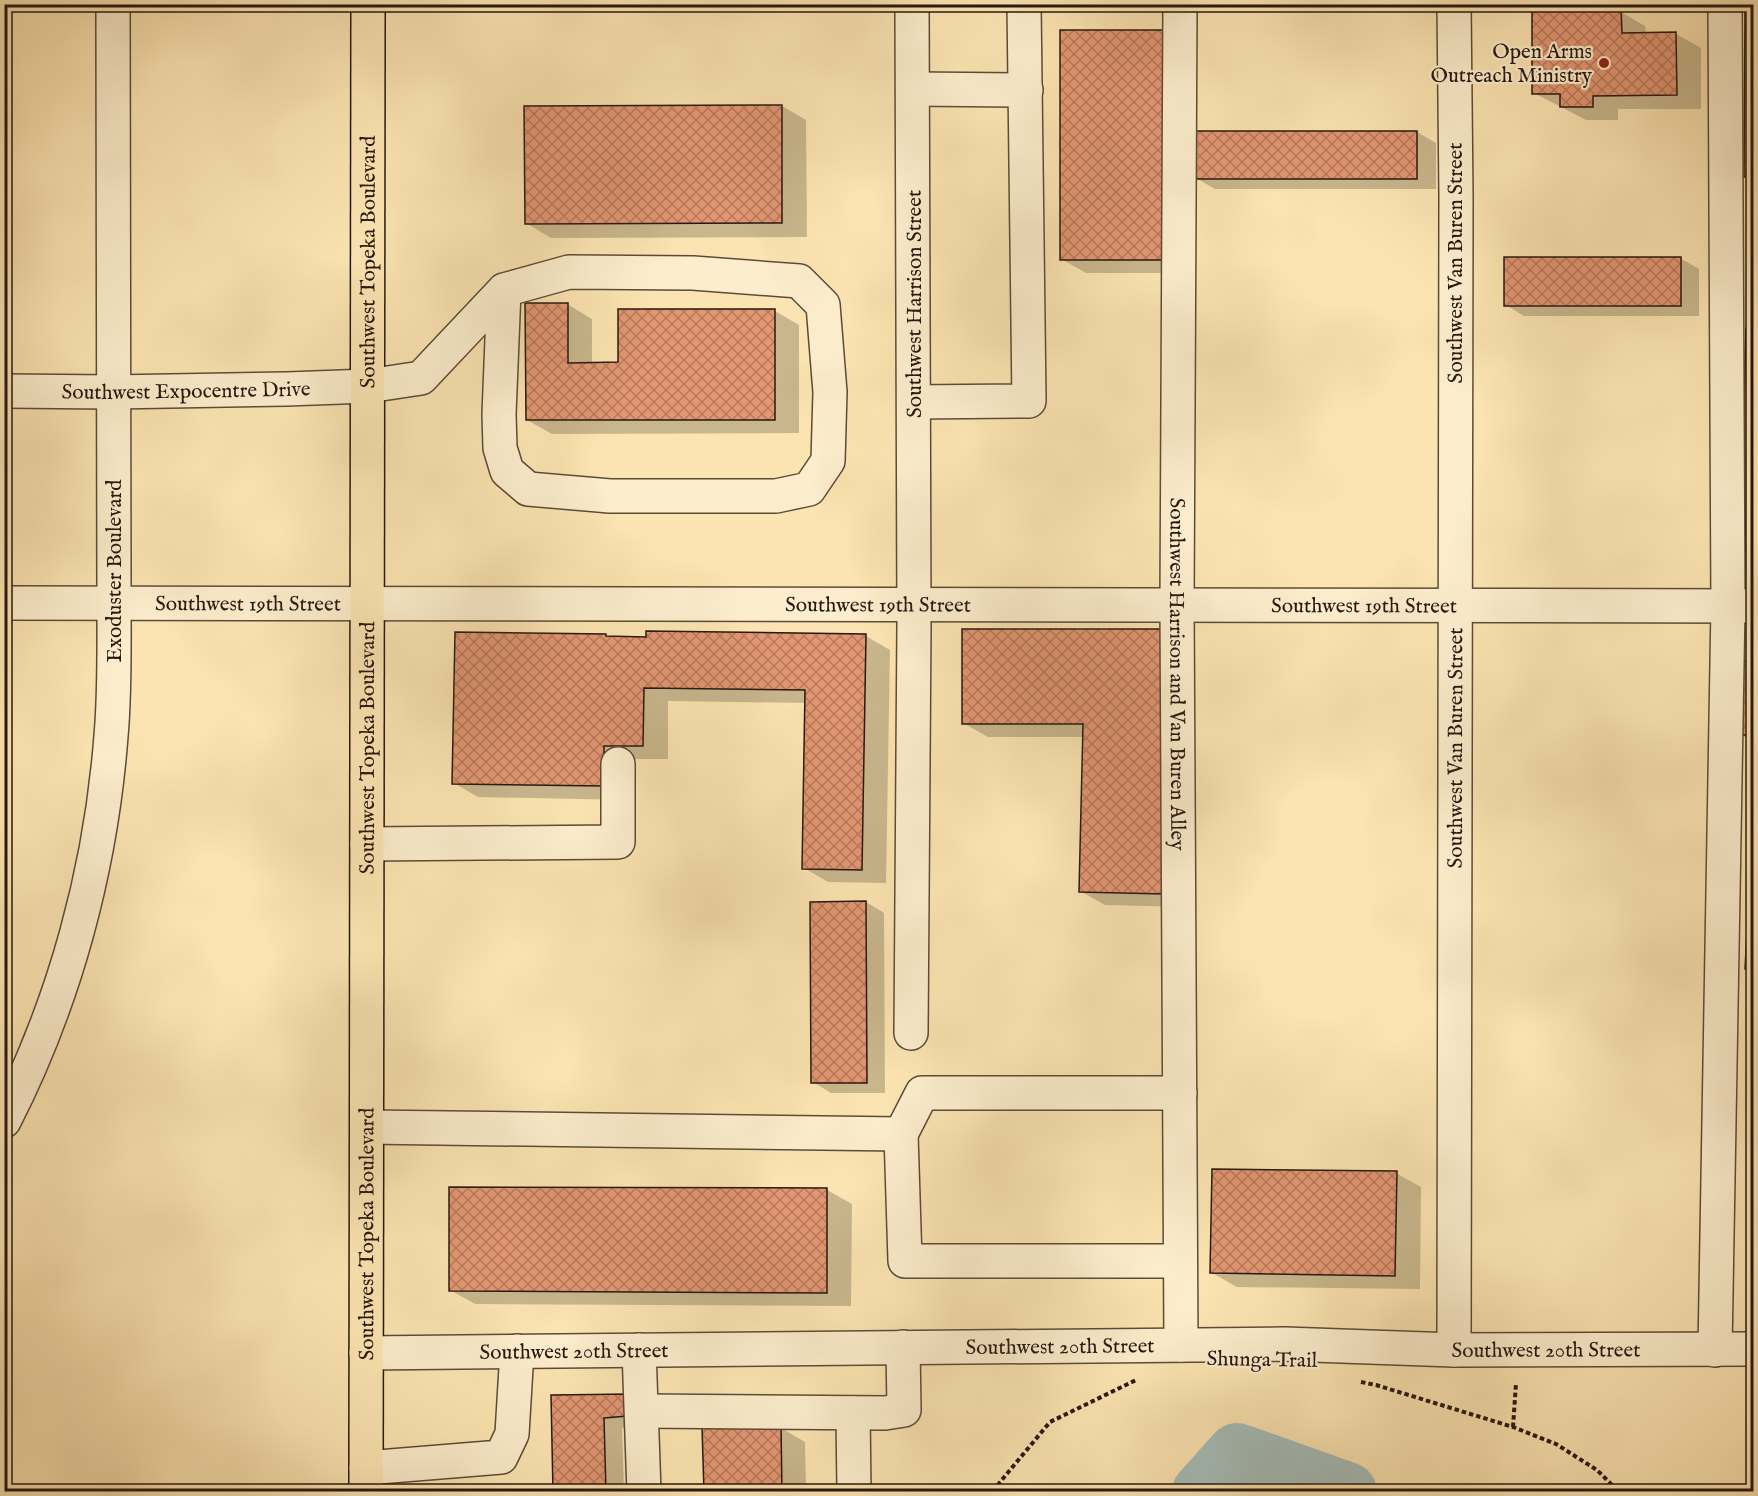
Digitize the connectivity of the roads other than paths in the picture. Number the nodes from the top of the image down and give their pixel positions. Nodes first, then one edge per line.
1 (113, 4) edge
2 (368, 4) edge
3 (912, 4) edge
4 (1024, 4) edge
5 (1180, 4) edge
6 (1454, 4) edge
7 (1725, 4) edge
8 (913, 89) junction
9 (1026, 90) junction
10 (504, 290) junction
11 (368, 386) junction
12 (4, 391) edge
13 (113, 392) junction
14 (914, 402) junction
15 (4, 603) edge
16 (114, 603) junction
17 (367, 603) junction
18 (914, 604) junction
19 (1177, 605) junction
20 (1454, 605) junction
21 (1741, 606) edge
22 (618, 764) dead end
23 (367, 844) junction
24 (911, 1033) dead end
25 (1180, 1093) junction
26 (4, 1121) edge
27 (367, 1127) junction
28 (901, 1134) junction
29 (1180, 1261) junction
30 (1181, 1345) junction
31 (903, 1347) junction
32 (639, 1350) junction
33 (1454, 1350) junction
34 (1714, 1350) junction
35 (1754, 1350) edge
36 (517, 1351) junction
37 (366, 1353) junction
38 (642, 1411) junction
39 (853, 1413) junction
40 (366, 1480) edge
41 (645, 1491) edge
42 (854, 1491) edge

1 - 13 street, Exoduster Boulevard
2 - 11 main road, Southwest Topeka Boulevard
3 - 8 street, Southwest Harrison Street
4 - 9 street
5 - 19 street, Southwest Harrison and Van Buren Alley
6 - 20 street, Southwest Van Buren Street
7 - 21 street
8 - 9 street
8 - 14 street, Southwest Harrison Street
9 - 14 street
10 - 10 street
10 - 11 street, Southwest Expocentre Drive
11 - 13 street, Southwest Expocentre Drive
11 - 17 main road, Southwest Topeka Boulevard
12 - 13 street, Southwest Expocentre Drive
13 - 16 street, Exoduster Boulevard
14 - 18 street, Southwest Harrison Street
15 - 16 street, Southwest 19th Street
16 - 17 street, Southwest 19th Street
16 - 26 street, Exoduster Boulevard
17 - 18 street, Southwest 19th Street
17 - 23 main road, Southwest Topeka Boulevard
18 - 19 street, Southwest 19th Street
18 - 24 street, Southwest Harrison Street
19 - 20 street, Southwest 19th Street
19 - 25 street, Southwest Harrison and Van Buren Alley
20 - 21 street, Southwest 19th Street
20 - 33 street, Southwest Van Buren Street
21 - 34 street
22 - 23 street
23 - 27 main road, Southwest Topeka Boulevard
25 - 28 street
25 - 29 street, Southwest Harrison and Van Buren Alley
27 - 28 street
27 - 37 main road, Southwest Topeka Boulevard
28 - 29 street
29 - 30 street, Southwest Harrison and Van Buren Alley
30 - 31 street, Southwest 20th Street
30 - 33 street, Southwest 20th Street
31 - 32 street, Southwest 20th Street
31 - 39 street
32 - 36 street, Southwest 20th Street
32 - 38 street
33 - 34 street, Southwest 20th Street
34 - 35 street, Southwest 20th Street
36 - 37 street, Southwest 20th Street
36 - 40 street
37 - 40 main road, Southwest Topeka Boulevard
38 - 39 street
38 - 41 street
39 - 42 street

